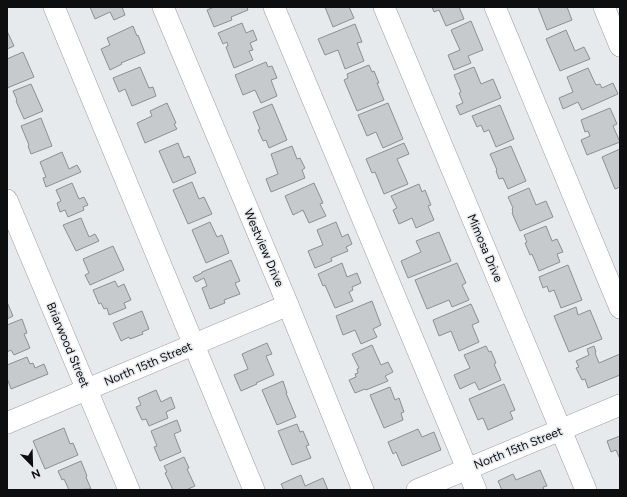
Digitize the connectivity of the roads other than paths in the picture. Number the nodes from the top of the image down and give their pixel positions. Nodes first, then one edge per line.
1 (54, 7) edge
2 (163, 7) edge
3 (274, 7) edge
4 (384, 7) edge
5 (495, 7) edge
6 (604, 7) edge
7 (620, 46) edge
8 (7, 200) edge
9 (288, 305) junction
10 (620, 308) edge
11 (194, 344) junction
12 (87, 389) junction
13 (620, 406) edge
14 (7, 423) edge
15 (562, 430) junction
16 (467, 469) junction
17 (129, 490) edge
18 (254, 490) edge
19 (362, 490) edge
20 (417, 490) edge
21 (476, 490) edge
22 (586, 490) edge

1 - 11 street
2 - 9 street, Westview Drive
3 - 16 street
4 - 15 street, Mimosa Drive
5 - 10 street
6 - 7 street
8 - 12 street, Briarwood Street
9 - 11 street, North 15th Street
9 - 19 street, Westview Drive
11 - 12 street, North 15th Street
11 - 18 street
12 - 14 street, North 15th Street
12 - 17 street, Briarwood Street
13 - 15 street, North 15th Street
15 - 16 street, North 15th Street
15 - 22 street, Mimosa Drive
16 - 20 street, North 15th Street
16 - 21 street

